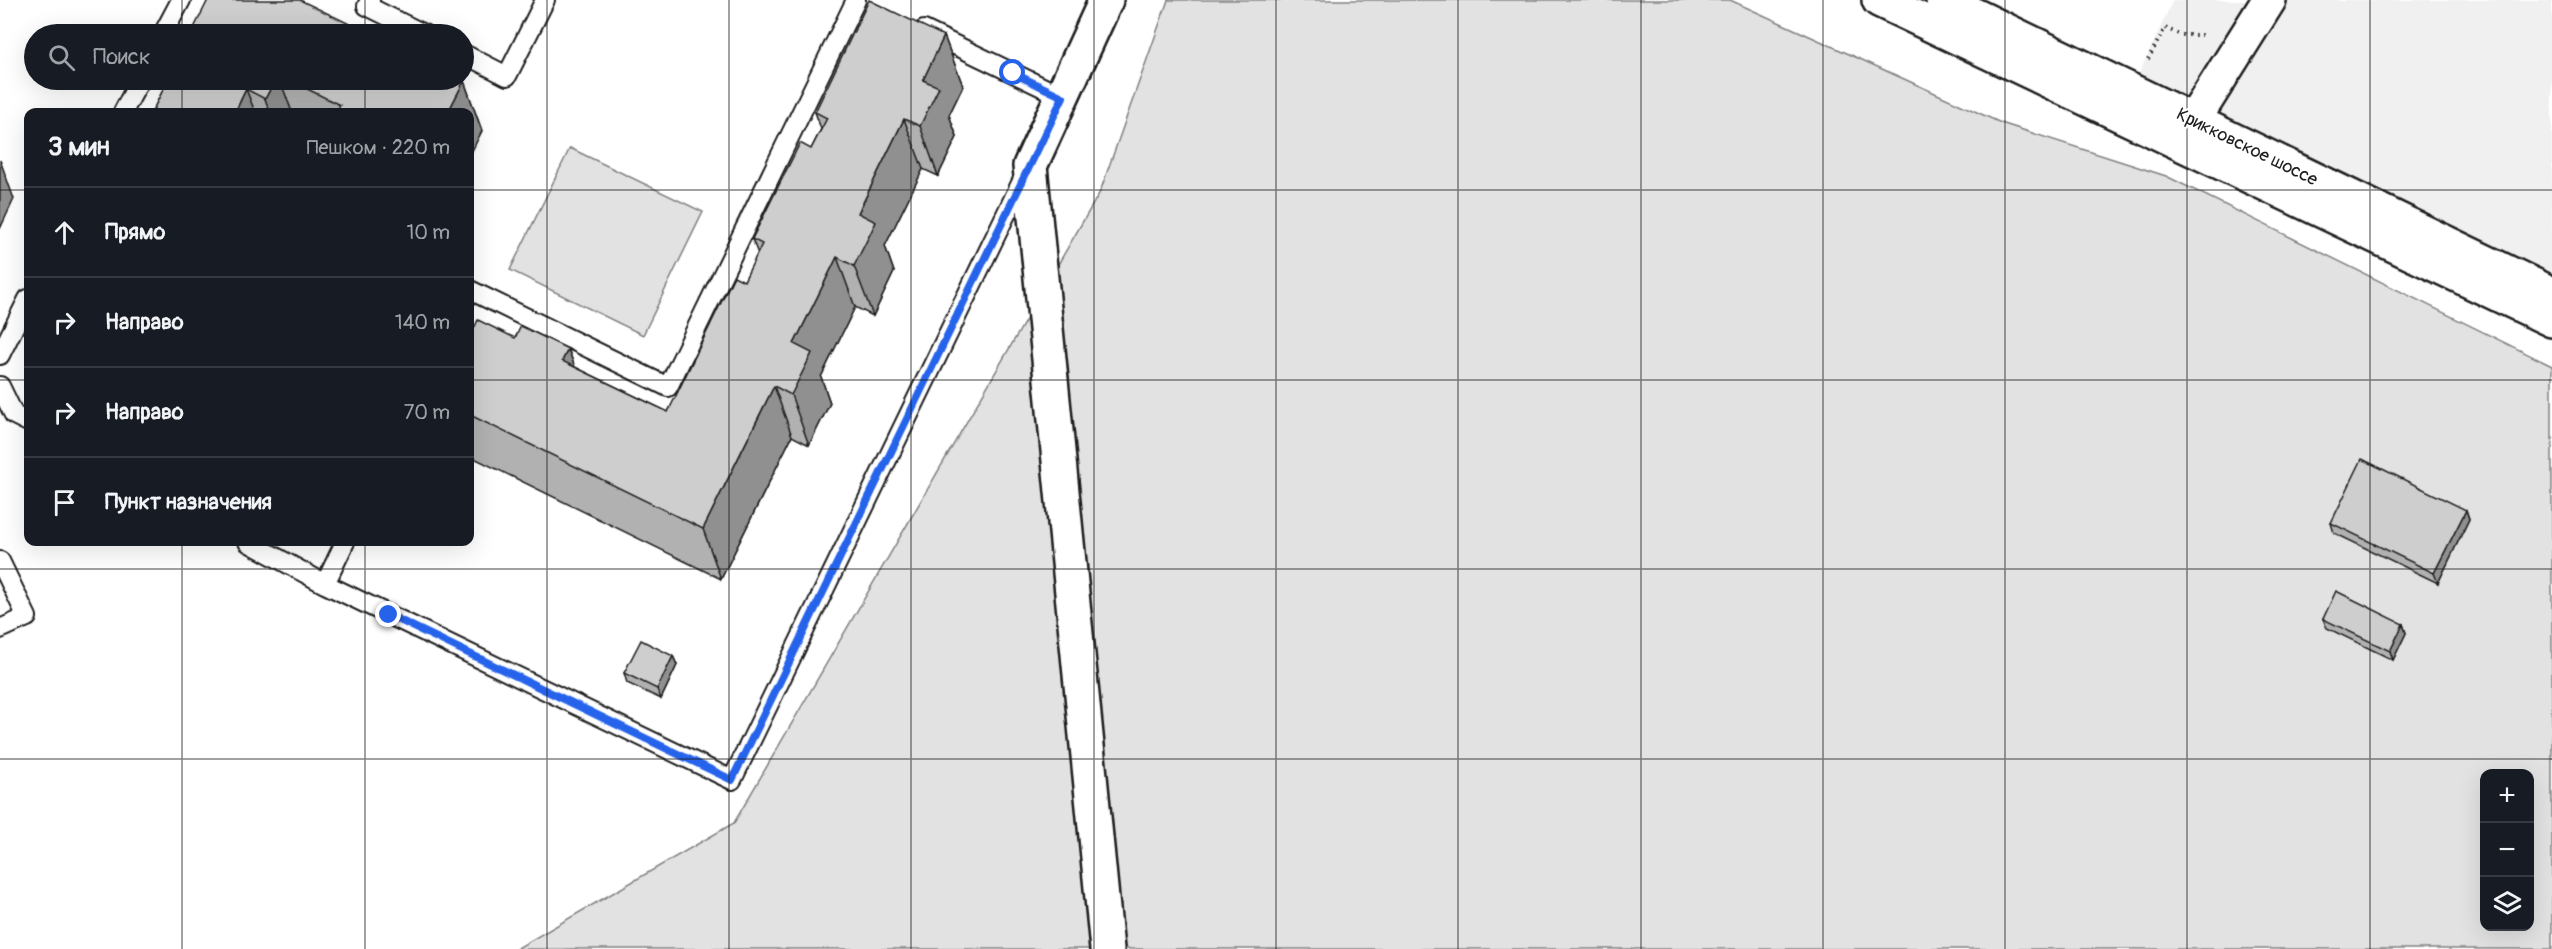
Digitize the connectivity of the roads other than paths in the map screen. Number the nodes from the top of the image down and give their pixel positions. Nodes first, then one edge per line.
1 (180, 0) edge
2 (545, 0) edge
3 (1106, 0) edge
4 (1879, 0) edge
5 (1943, 0) edge
6 (2269, 0) edge
7 (363, 2) edge
8 (863, 2) edge
9 (903, 20) edge
10 (168, 24) edge
11 (405, 24) edge
12 (474, 59) edge
13 (135, 90) edge
14 (1063, 97) junction
15 (125, 108) edge
16 (2193, 121) junction
17 (1030, 166) junction
18 (474, 292) edge
19 (2552, 294) edge
20 (24, 307) edge
21 (2552, 320) edge
22 (0, 355) edge
23 (0, 386) edge
24 (24, 420) edge
25 (255, 546) edge
26 (343, 546) edge
27 (0, 561) edge
28 (325, 584) junction
29 (0, 629) edge
30 (1107, 949) edge

1 - 10 lane
2 - 12 lane
3 - 14 main road
4 - 21 main road
5 - 16 main road, Крикковское шоссе
6 - 16 main road
7 - 11 lane
8 - 18 lane
9 - 14 lane
13 - 15 lane
14 - 17 main road
16 - 19 main road, Крикковское шоссе
17 - 28 lane
17 - 30 main road
20 - 22 lane
23 - 24 lane
25 - 28 lane
26 - 28 lane
27 - 29 lane

